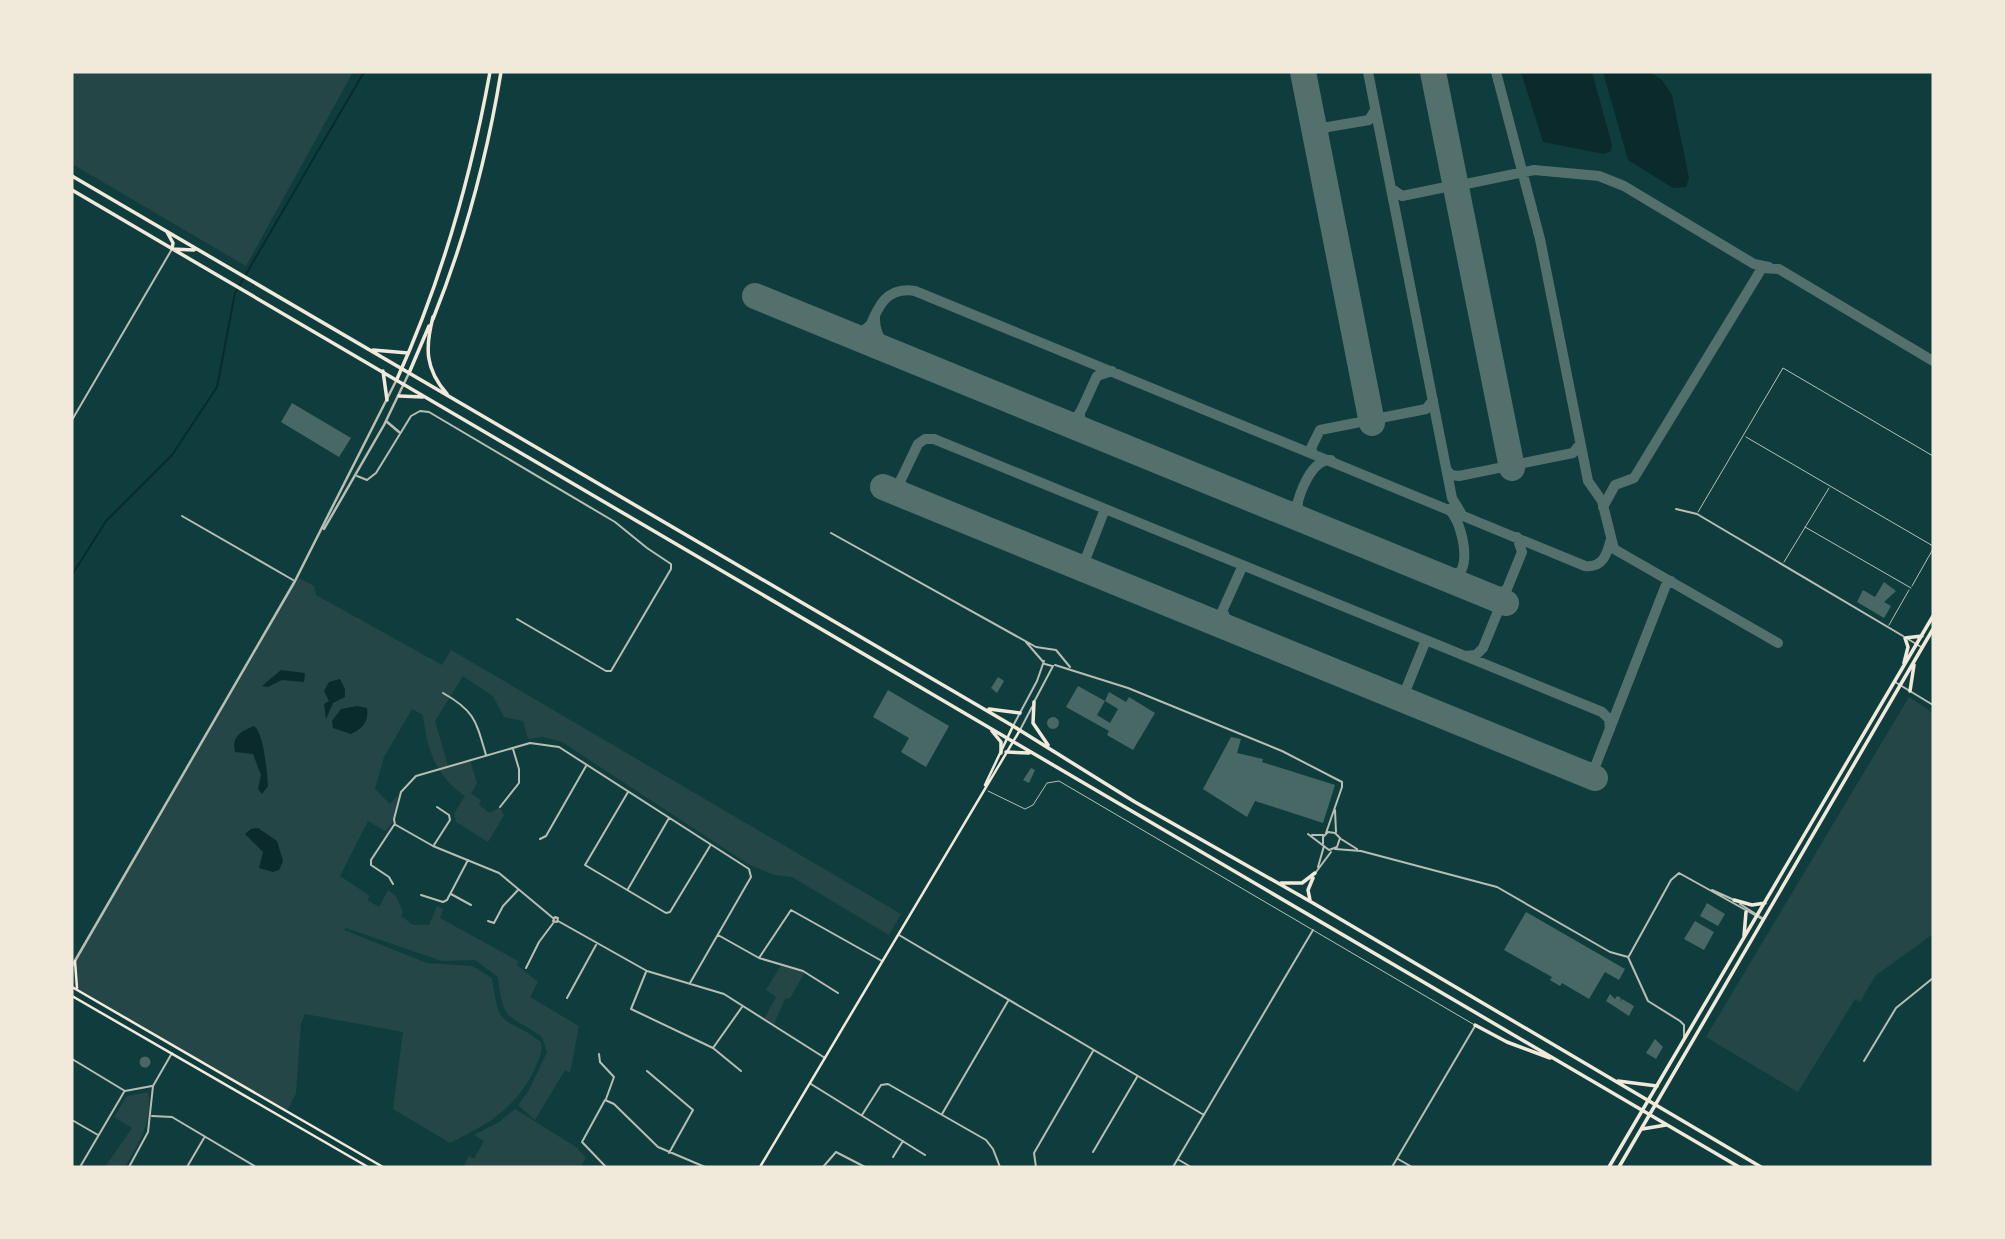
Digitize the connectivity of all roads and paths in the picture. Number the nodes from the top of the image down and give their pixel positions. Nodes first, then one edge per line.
1 (491, 72) edge
2 (501, 72) edge
3 (72, 176) edge
4 (72, 190) edge
5 (166, 231) junction
6 (172, 249) junction
7 (198, 250) junction
8 (433, 317) junction
9 (371, 350) junction
10 (408, 353) junction
11 (401, 368) junction
12 (383, 372) junction
13 (409, 373) junction
14 (397, 379) junction
15 (405, 384) junction
16 (399, 396) junction
17 (426, 397) junction
18 (451, 398) junction
19 (387, 400) junction
20 (72, 420) edge
21 (386, 421) junction
22 (399, 432) junction
23 (1744, 436) junction
24 (369, 437) junction
25 (375, 440) junction
26 (1933, 456) edge
27 (351, 472) junction
28 (356, 475) junction
29 (1830, 486) junction
30 (1676, 509) dead end
31 (1697, 514) junction
32 (181, 516) dead end
33 (1805, 527) junction
34 (831, 533) dead end
35 (317, 541) junction
36 (1933, 548) edge
37 (1782, 565) junction
38 (295, 581) junction
39 (1911, 588) junction
40 (1933, 616) edge
41 (517, 619) dead end
42 (1887, 627) junction
43 (1933, 629) edge
44 (1922, 636) junction
45 (1022, 638) junction
46 (1905, 638) junction
47 (1917, 645) junction
48 (1922, 648) junction
49 (1046, 650) junction
50 (1919, 653) junction
51 (1059, 655) junction
52 (1043, 661) junction
53 (1054, 665) junction
54 (1074, 669) junction
55 (1901, 672) junction
56 (1895, 682) junction
57 (1901, 685) junction
58 (1910, 691) junction
59 (443, 693) dead end
60 (1034, 702) junction
61 (1933, 705) edge
62 (983, 708) junction
63 (1020, 713) junction
64 (1013, 726) junction
65 (989, 728) junction
66 (1020, 730) junction
67 (1011, 741) junction
68 (513, 748) junction
69 (1049, 748) junction
70 (1004, 752) junction
71 (1035, 754) junction
72 (486, 756) junction
73 (587, 765) junction
74 (984, 788) junction
75 (629, 791) junction
76 (437, 807) dead end
77 (500, 807) dead end
78 (1335, 809) junction
79 (670, 817) junction
80 (395, 825) junction
81 (1325, 834) junction
82 (1337, 834) junction
83 (1340, 838) junction
84 (540, 839) dead end
85 (711, 844) junction
86 (1323, 845) junction
87 (433, 846) junction
88 (1334, 849) junction
89 (1361, 850) junction
90 (468, 859) junction
91 (1316, 872) junction
92 (1279, 883) junction
93 (394, 884) dead end
94 (518, 889) junction
95 (628, 890) junction
96 (1711, 890) junction
97 (450, 893) junction
98 (421, 895) dead end
99 (1734, 900) junction
100 (1313, 903) junction
101 (1765, 903) junction
102 (471, 905) dead end
103 (1746, 912) junction
104 (1757, 916) junction
105 (1763, 919) junction
106 (488, 921) dead end
107 (555, 921) junction
108 (1313, 930) junction
109 (717, 935) junction
110 (898, 935) junction
111 (1743, 941) junction
112 (597, 944) junction
113 (1628, 957) junction
114 (759, 958) junction
115 (75, 961) junction
116 (883, 961) junction
117 (72, 965) edge
118 (526, 968) dead end
119 (647, 971) junction
120 (1933, 978) edge
121 (690, 983) junction
122 (72, 987) edge
123 (77, 989) junction
124 (838, 993) dead end
125 (72, 996) edge
126 (567, 998) dead end
127 (1009, 1000) junction
128 (743, 1006) junction
129 (1475, 1026) junction
130 (1684, 1041) junction
131 (175, 1047) junction
132 (713, 1048) junction
133 (1094, 1050) junction
134 (172, 1053) junction
135 (599, 1054) dead end
136 (826, 1058) junction
137 (72, 1059) edge
138 (1559, 1060) junction
139 (1864, 1061) dead end
140 (647, 1071) dead end
141 (741, 1071) dead end
142 (1138, 1076) junction
143 (1613, 1080) junction
144 (811, 1084) junction
145 (153, 1086) junction
146 (1657, 1086) junction
147 (125, 1091) junction
148 (605, 1100) junction
149 (1648, 1101) junction
150 (1656, 1106) junction
151 (1643, 1110) junction
152 (1651, 1114) junction
153 (862, 1115) junction
154 (942, 1115) junction
155 (1204, 1115) junction
156 (151, 1116) junction
157 (72, 1120) edge
158 (1668, 1125) junction
159 (1642, 1129) junction
160 (99, 1136) junction
161 (205, 1137) junction
162 (333, 1138) junction
163 (903, 1141) junction
164 (330, 1145) junction
165 (1093, 1152) dead end
166 (668, 1153) junction
167 (925, 1155) dead end
168 (892, 1157) dead end
169 (1397, 1158) junction
170 (1178, 1160) junction
171 (79, 1167) edge
172 (129, 1167) edge
173 (187, 1167) edge
174 (253, 1167) edge
175 (368, 1167) edge
176 (383, 1167) edge
177 (606, 1167) edge
178 (704, 1167) edge
179 (761, 1167) edge
180 (823, 1167) edge
181 (865, 1167) edge
182 (1000, 1167) edge
183 (1037, 1167) edge
184 (1174, 1167) edge
185 (1192, 1167) edge
186 (1392, 1167) edge
187 (1412, 1167) edge
188 (1609, 1167) edge
189 (1619, 1167) edge
190 (1739, 1167) edge
191 (1760, 1167) edge

1 - 10 main road
2 - 8 main road
3 - 5 main road
4 - 6 main road
5 - 6 main road
5 - 7 main road
6 - 7 main road
6 - 12 main road
6 - 20 street
7 - 9 main road
8 - 13 main road
8 - 18 main road
9 - 10 main road
9 - 11 main road
10 - 11 main road
11 - 13 main road
11 - 14 main road
12 - 14 main road
12 - 19 main road
13 - 15 street
13 - 18 main road
14 - 15 main road
14 - 19 street
15 - 16 street
15 - 17 main road
16 - 17 main road
16 - 21 street
17 - 65 main road
18 - 62 main road
19 - 24 street
21 - 22 street
21 - 25 street
22 - 28 street
22 - 41 street
23 - 26 lane
23 - 29 lane
23 - 31 lane
24 - 25 street
24 - 27 street
25 - 28 street
27 - 28 street
27 - 35 street
28 - 35 street
29 - 33 lane
29 - 36 lane
30 - 31 street
31 - 37 street
32 - 38 street
33 - 37 lane
33 - 39 lane
34 - 45 street
35 - 38 street
36 - 39 lane
37 - 42 street
38 - 115 street
39 - 42 lane
40 - 44 main road
42 - 46 street
43 - 48 main road
44 - 46 main road
44 - 47 main road
45 - 49 street
45 - 52 street
46 - 47 street
46 - 55 main road
47 - 48 street
47 - 55 main road
48 - 50 main road
49 - 51 street
49 - 52 street
50 - 57 main road
50 - 58 main road
51 - 53 street
51 - 54 street
52 - 53 street
52 - 63 street
53 - 54 street
53 - 60 street
54 - 78 street
55 - 56 main road
56 - 57 street
56 - 101 main road
57 - 58 street
57 - 105 main road
58 - 61 street
59 - 72 street
60 - 66 street
60 - 69 main road
62 - 63 main road
62 - 64 main road
63 - 64 street
64 - 66 main road
64 - 67 main road
65 - 67 main road
65 - 70 main road
66 - 67 main road
66 - 69 main road
67 - 70 main road
67 - 71 main road
68 - 72 street
68 - 73 street
68 - 77 street
69 - 92 main road
70 - 71 main road
70 - 74 main road
71 - 138 main road
72 - 80 street
73 - 75 street
73 - 84 street
74 - 108 lane
74 - 110 main road
75 - 79 street
75 - 95 street
76 - 87 street
78 - 81 street
78 - 82 street
79 - 85 street
79 - 95 street
80 - 87 street
80 - 93 street
81 - 82 street
81 - 86 street
81 - 86 street
82 - 83 street
83 - 88 street
83 - 89 street
85 - 95 street
85 - 109 street
86 - 88 street
86 - 91 street
87 - 90 street
88 - 89 street
88 - 91 street
89 - 113 street
90 - 94 street
90 - 97 street
91 - 92 main road
91 - 100 main road
92 - 100 main road
94 - 106 street
94 - 107 street
96 - 99 street
96 - 103 street
96 - 113 street
97 - 98 street
97 - 102 street
99 - 101 main road
99 - 104 street
100 - 143 main road
101 - 104 main road
103 - 104 street
103 - 111 main road
104 - 105 street
104 - 111 main road
105 - 150 main road
107 - 112 street
107 - 118 street
108 - 129 lane
108 - 155 street
109 - 114 street
109 - 121 street
110 - 116 main road
110 - 127 street
111 - 130 main road
112 - 119 street
112 - 126 street
113 - 130 street
114 - 116 street
114 - 124 street
115 - 117 street
115 - 123 main road
116 - 136 main road
119 - 121 street
119 - 132 street
120 - 139 street
121 - 128 street
122 - 123 main road
123 - 131 main road
125 - 134 main road
127 - 133 street
127 - 154 street
128 - 132 street
128 - 136 street
129 - 138 main road
129 - 169 street
130 - 146 main road
131 - 134 main road
131 - 162 main road
132 - 141 street
133 - 142 street
133 - 183 street
134 - 145 street
134 - 164 main road
135 - 148 street
136 - 144 main road
137 - 147 street
138 - 151 main road
140 - 166 street
142 - 155 street
142 - 165 street
143 - 146 main road
143 - 149 main road
144 - 153 street
144 - 179 main road
145 - 147 street
145 - 156 street
146 - 149 main road
147 - 160 street
148 - 166 street
148 - 177 street
149 - 150 main road
149 - 151 main road
150 - 152 main road
150 - 191 main road
151 - 152 main road
151 - 188 main road
152 - 158 main road
152 - 159 main road
153 - 154 street
153 - 163 street
154 - 182 street
155 - 170 street
156 - 161 street
156 - 172 street
157 - 160 street
158 - 159 main road
158 - 190 main road
159 - 189 main road
160 - 171 street
161 - 173 street
161 - 174 street
162 - 164 main road
162 - 176 main road
163 - 167 street
163 - 168 street
164 - 175 main road
166 - 178 street
169 - 186 street
169 - 187 street
170 - 184 street
170 - 185 street
180 - 181 street

